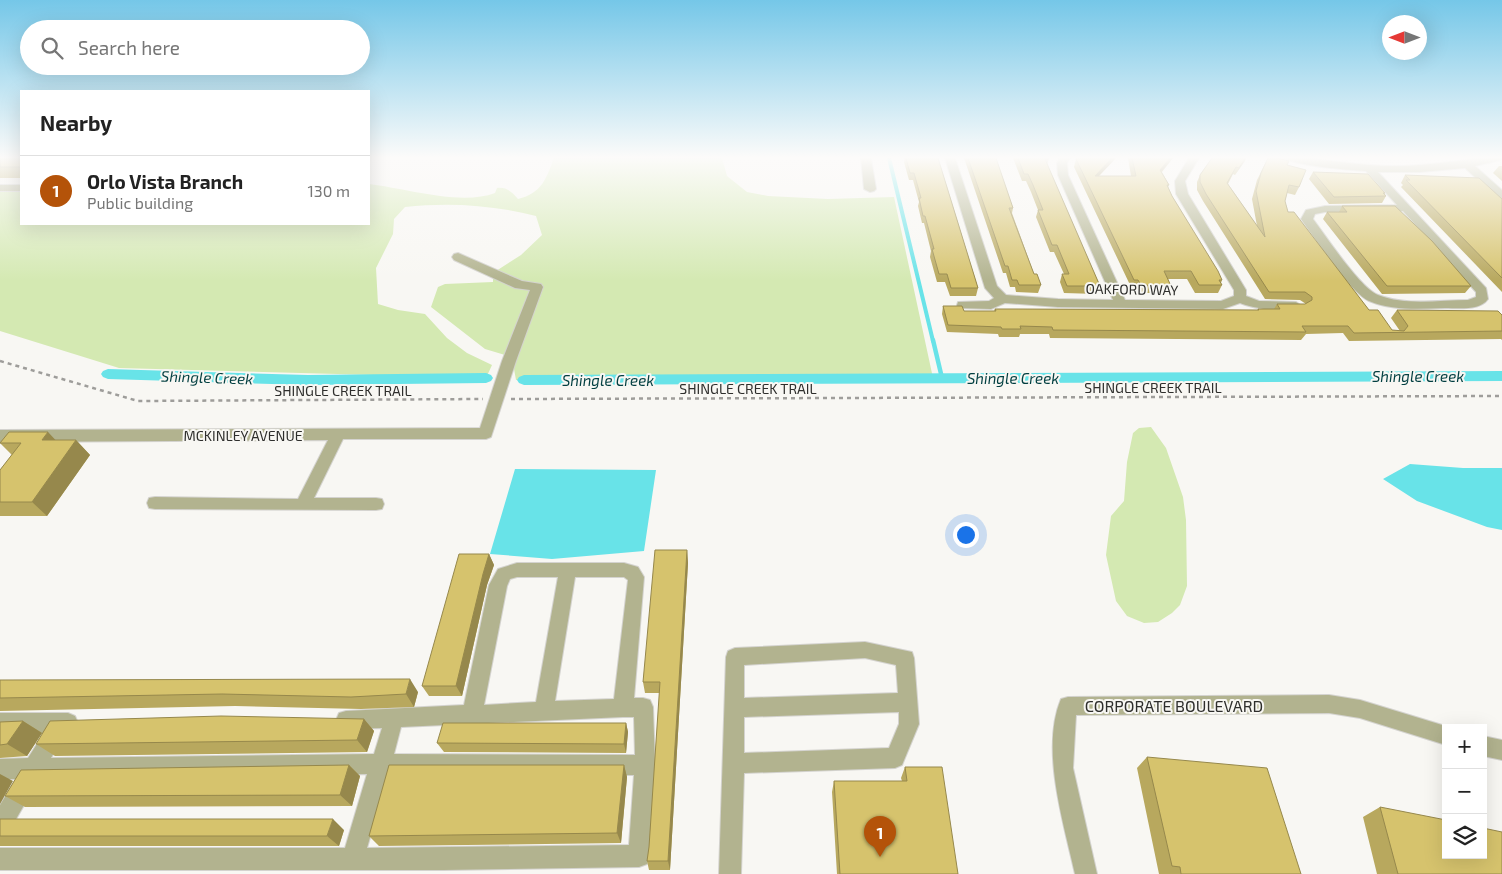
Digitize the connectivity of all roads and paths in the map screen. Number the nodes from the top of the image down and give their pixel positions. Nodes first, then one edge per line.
1 (963, 199) edge
2 (1074, 199) edge
3 (1185, 199) edge
4 (1397, 199) edge
5 (1405, 208) junction
6 (458, 257) dead end
7 (1240, 298) junction
8 (1372, 298) junction
9 (1003, 299) junction
10 (963, 304) edge
11 (1120, 304) junction
12 (1300, 306) edge
13 (1377, 312) edge
14 (0, 360) edge
15 (1502, 396) edge
16 (496, 399) junction
17 (338, 434) junction
18 (0, 436) edge
19 (154, 503) dead end
20 (376, 504) dead end
21 (303, 505) junction
22 (568, 570) junction
23 (908, 702) junction
24 (623, 708) junction
25 (734, 708) junction
26 (544, 712) junction
27 (472, 716) junction
28 (332, 719) edge
29 (394, 719) junction
30 (90, 722) edge
31 (0, 723) edge
32 (61, 723) junction
33 (1442, 734) edge
34 (1487, 747) edge
35 (1502, 750) edge
36 (734, 763) junction
37 (382, 764) junction
38 (645, 765) junction
39 (0, 769) edge
40 (32, 769) junction
41 (0, 825) edge
42 (352, 858) junction
43 (0, 859) edge
44 (730, 874) edge
45 (1086, 874) edge

1 - 9 street
2 - 11 street
3 - 7 street
4 - 5 street
5 - 8 street
5 - 8 street
6 - 16 street
7 - 11 street, OAKFORD WAY
7 - 12 street
8 - 13 street
9 - 10 street, OAKFORD WAY
9 - 11 street, OAKFORD WAY
14 - 16 path, SHINGLE CREEK TRAIL
15 - 16 path, SHINGLE CREEK TRAIL
16 - 17 street, MCKINLEY AVENUE
17 - 18 street, MCKINLEY AVENUE
17 - 21 street
19 - 21 street
20 - 21 street
22 - 24 street
22 - 26 street
22 - 27 street
23 - 25 street
23 - 25 street
23 - 36 street
24 - 26 street
24 - 38 street
25 - 36 street
26 - 27 street
27 - 29 street
28 - 29 street
29 - 37 street
30 - 32 street
31 - 32 street
32 - 40 street
33 - 45 street, CORPORATE BOULEVARD
34 - 35 street
36 - 44 street
37 - 38 street
37 - 40 street
37 - 42 street
38 - 42 street
39 - 40 street
40 - 41 street
42 - 43 street

